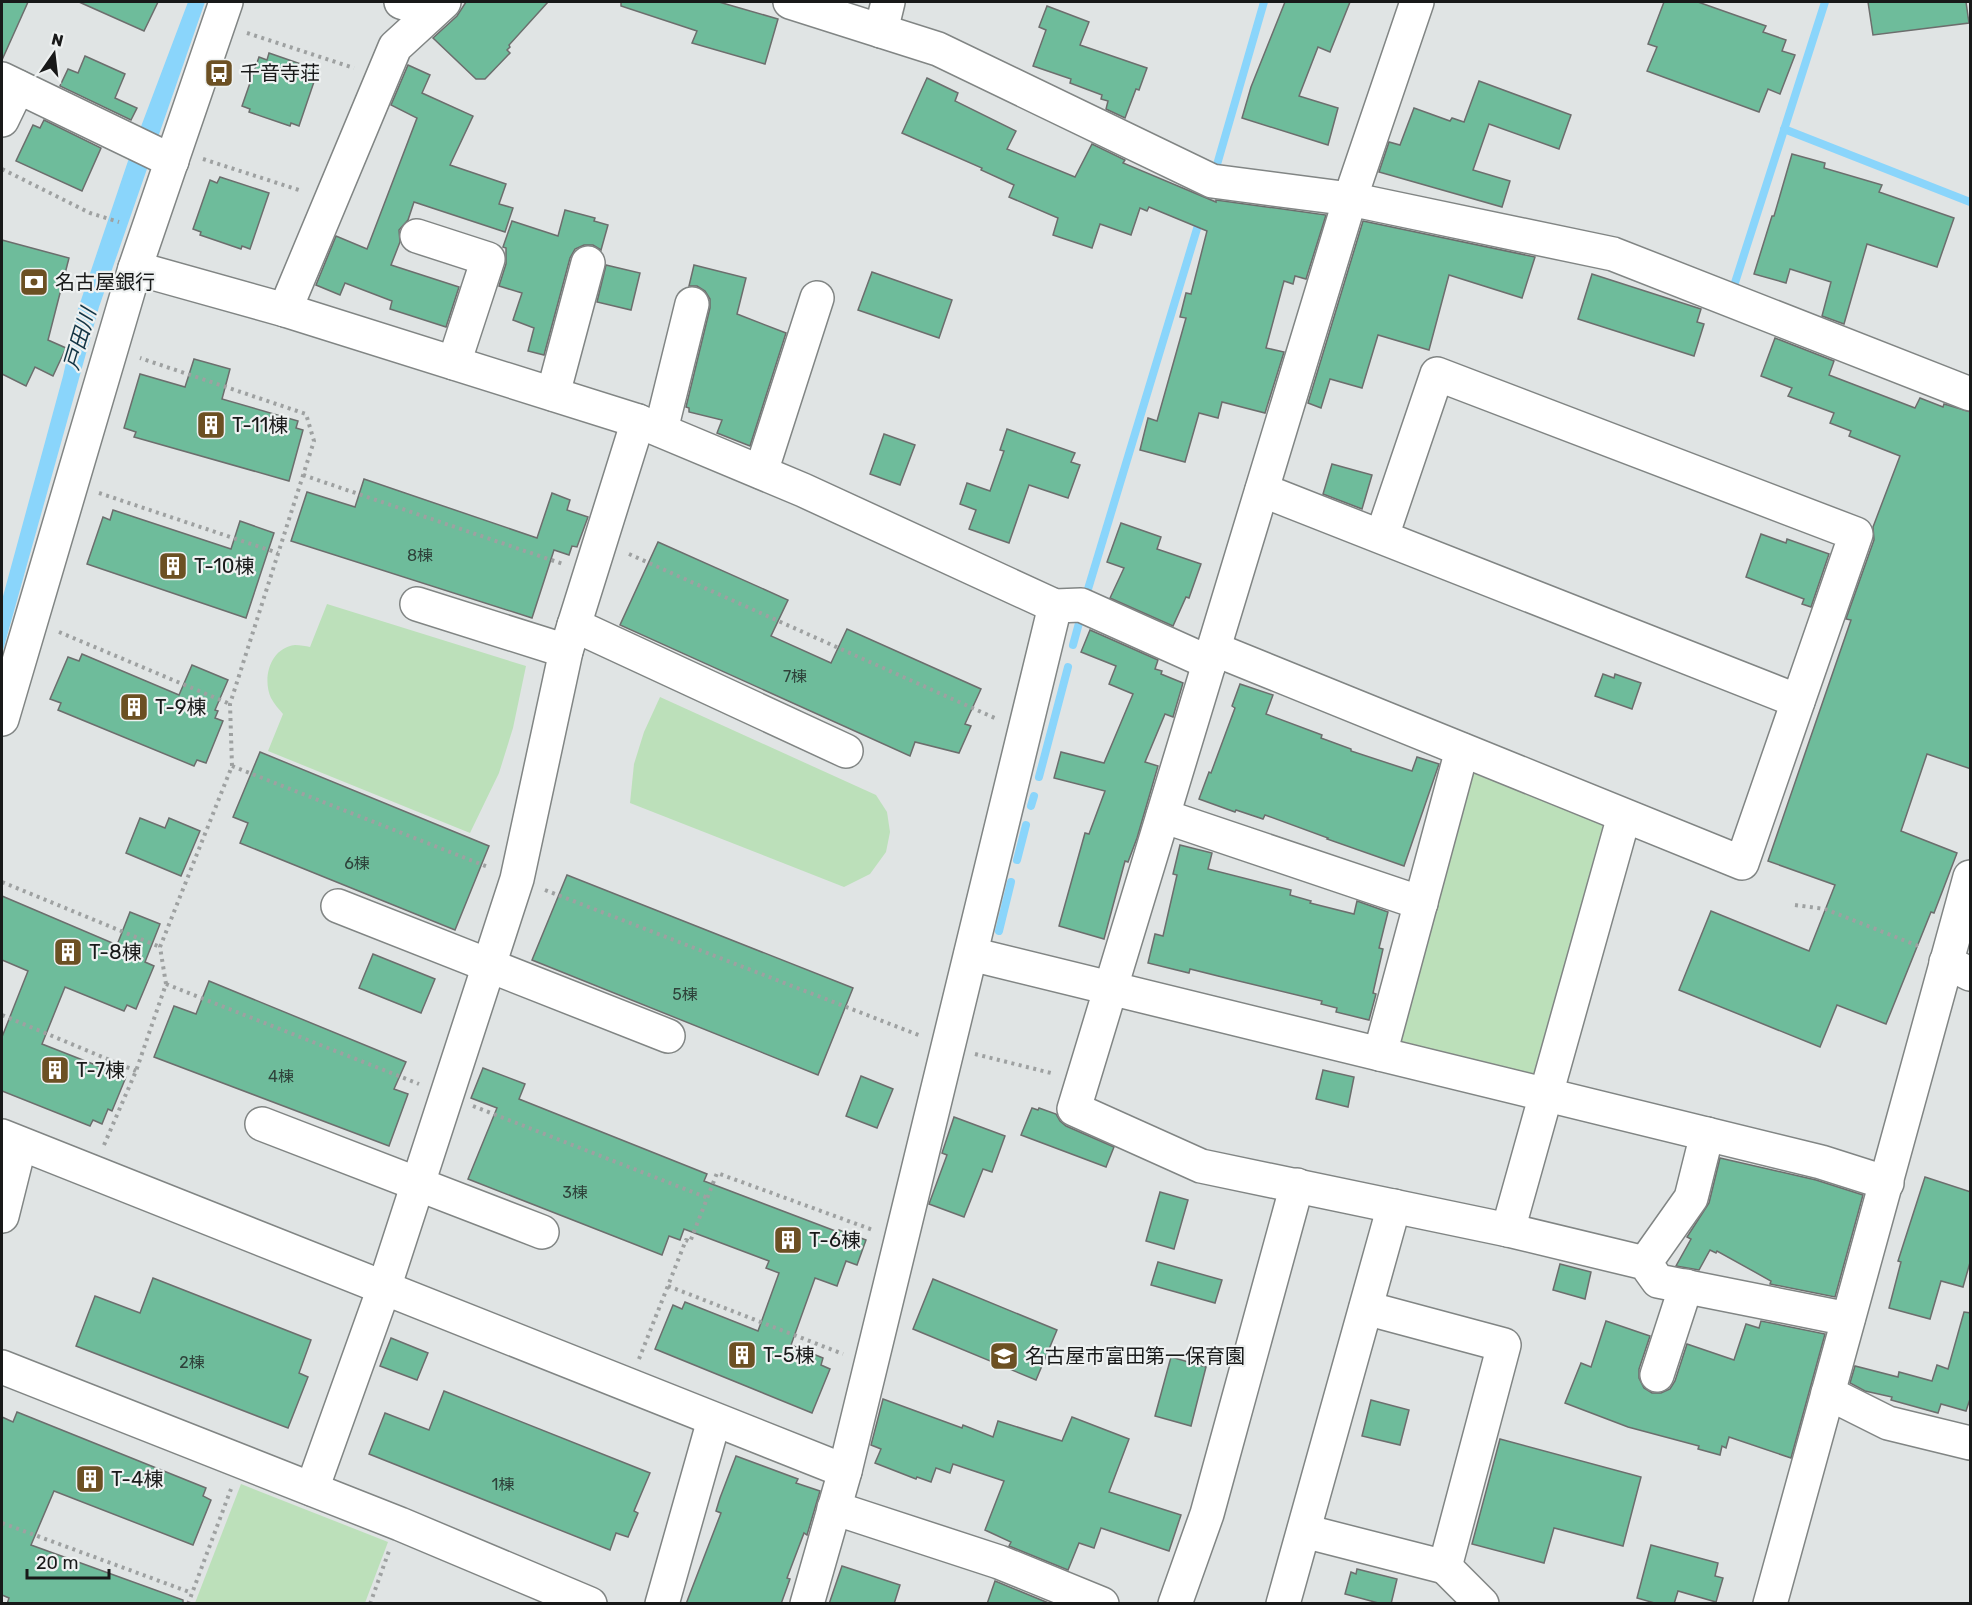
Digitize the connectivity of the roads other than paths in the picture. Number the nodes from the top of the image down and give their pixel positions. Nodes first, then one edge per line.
1 (401, 2) edge
2 (790, 2) edge
3 (1417, 2) edge
4 (438, 7) edge
5 (231, 15) edge
6 (885, 16) edge
7 (10, 83) edge
8 (2, 120) edge
9 (165, 154) junction
10 (1350, 199) junction
11 (417, 236) dead end
12 (588, 263) dead end
13 (135, 268) junction
14 (818, 298) dead end
15 (692, 304) dead end
16 (285, 310) junction
17 (454, 363) junction
18 (553, 394) junction
19 (1971, 394) edge
20 (650, 426) junction
21 (761, 472) junction
22 (1263, 490) junction
23 (1382, 536) junction
24 (417, 604) dead end
25 (1055, 606) junction
26 (570, 638) junction
27 (1212, 656) junction
28 (1798, 701) junction
29 (2, 719) edge
30 (1462, 750) junction
31 (846, 751) dead end
32 (1163, 816) junction
33 (1624, 816) junction
34 (1971, 877) edge
35 (1421, 903) junction
36 (338, 906) dead end
37 (971, 954) junction
38 (1954, 964) edge
39 (489, 966) junction
40 (1111, 989) junction
41 (668, 1036) dead end
42 (1380, 1054) junction
43 (1546, 1094) junction
44 (262, 1124) dead end
45 (1707, 1134) junction
46 (11, 1140) edge
47 (1887, 1183) junction
48 (418, 1184) junction
49 (1297, 1185) junction
50 (1394, 1206) junction
51 (2, 1216) edge
52 (1508, 1230) junction
53 (542, 1232) dead end
54 (1645, 1263) junction
55 (1686, 1286) junction
56 (384, 1288) junction
57 (1365, 1308) junction
58 (1848, 1319) junction
59 (2, 1367) edge
60 (1657, 1375) dead end
61 (1828, 1393) junction
62 (714, 1420) junction
63 (1971, 1443) edge
64 (845, 1470) junction
65 (312, 1489) junction
66 (834, 1508) junction
67 (1304, 1531) junction
68 (1445, 1567) junction
69 (590, 1604) edge
70 (662, 1604) edge
71 (807, 1604) edge
72 (1102, 1604) edge
73 (1176, 1604) edge
74 (1284, 1604) edge
75 (1482, 1604) edge
76 (1770, 1604) edge

1 - 4 street
2 - 6 street
3 - 10 street
4 - 16 street
5 - 9 street
6 - 10 street
7 - 8 street
7 - 9 street
9 - 13 street
10 - 19 street
10 - 22 street
11 - 17 street
12 - 18 street
13 - 16 street
13 - 29 street
14 - 21 street
15 - 20 street
16 - 17 street
17 - 18 street
18 - 20 street
20 - 21 street
20 - 26 street
21 - 25 street
22 - 23 street
22 - 27 street
23 - 28 street
23 - 28 street
24 - 26 street
25 - 27 street
25 - 37 street
26 - 31 street
26 - 39 street
27 - 30 street
27 - 32 street
28 - 33 street
30 - 33 street
30 - 35 street
32 - 35 street
32 - 40 street
33 - 43 street
34 - 38 street
35 - 42 street
36 - 39 street
37 - 40 street
37 - 64 street
38 - 47 street
39 - 41 street
39 - 48 street
40 - 42 street
40 - 49 street
42 - 43 street
43 - 45 street
43 - 52 street
44 - 48 street
45 - 47 street
45 - 54 street
46 - 51 street
46 - 56 street
47 - 58 street
48 - 53 street
48 - 56 street
49 - 50 street
49 - 73 street
50 - 52 street
50 - 57 street
52 - 54 street
54 - 55 street
55 - 58 street
55 - 60 street
56 - 62 street
56 - 65 street
57 - 67 street
57 - 68 street
58 - 61 street
59 - 65 street
61 - 63 street
61 - 76 street
62 - 64 street
62 - 70 street
64 - 66 street
65 - 69 street
66 - 71 street
66 - 72 street
67 - 68 street
67 - 74 street
68 - 75 street

